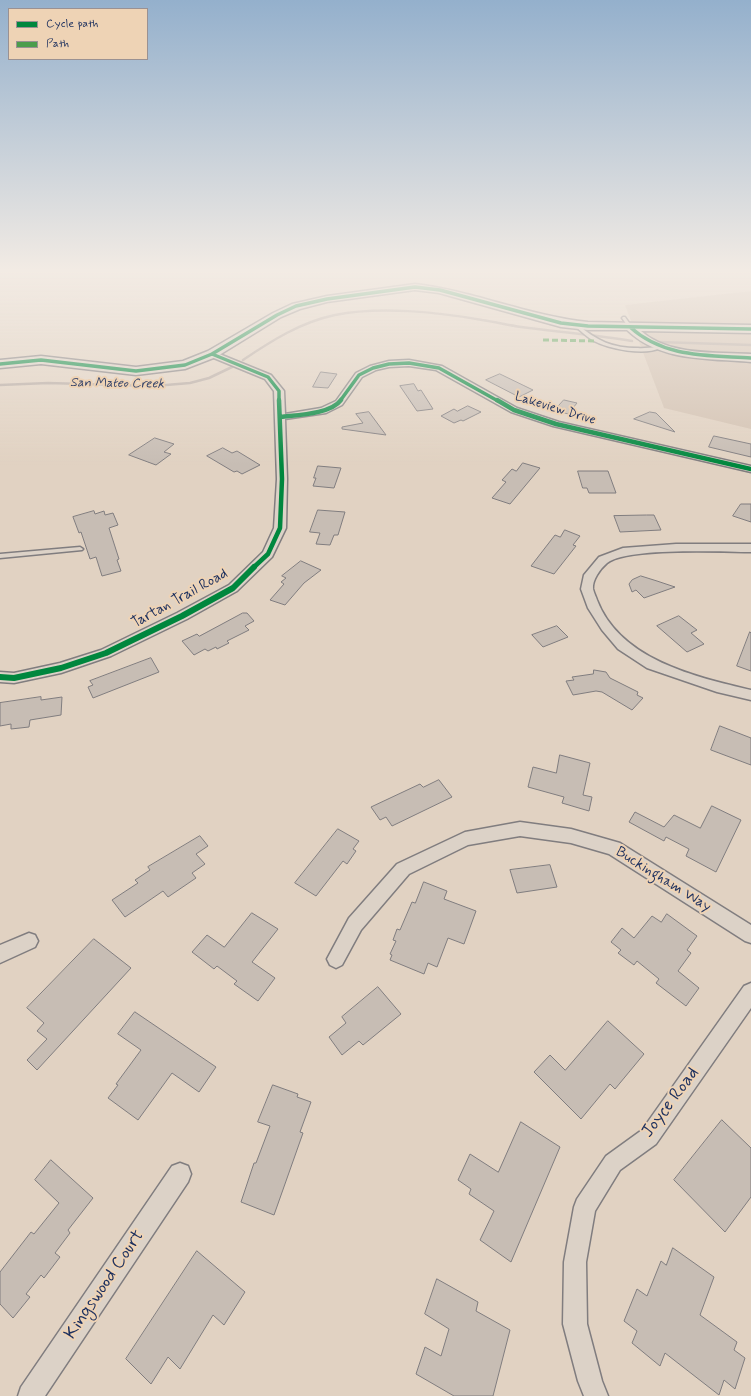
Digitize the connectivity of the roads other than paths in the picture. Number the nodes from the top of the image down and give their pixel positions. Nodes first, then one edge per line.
1 (245, 334) edge
2 (588, 334) edge
3 (638, 334) edge
4 (654, 334) edge
5 (645, 342) junction
6 (658, 348) junction
7 (212, 354) junction
8 (751, 358) edge
9 (0, 364) edge
10 (281, 417) junction
11 (751, 470) edge
12 (751, 548) edge
13 (80, 549) dead end
14 (0, 556) edge
15 (0, 677) edge
16 (751, 695) edge
17 (751, 935) edge
18 (29, 941) dead end
19 (0, 954) edge
20 (336, 959) dead end
21 (751, 992) edge
22 (180, 1174) dead end
23 (30, 1396) edge
24 (596, 1396) edge

1 - 7 main road
2 - 6 lane
3 - 5 main road
4 - 5 main road
5 - 6 main road
6 - 8 main road
7 - 9 main road
7 - 10 street, Tartan Trail Road
10 - 11 street, Lakeview Drive
10 - 15 street, Tartan Trail Road
12 - 16 street
13 - 14 lane
17 - 20 street, Buckingham Way
18 - 19 street
21 - 24 street, Joyce Road
22 - 23 street, Kingswood Court

